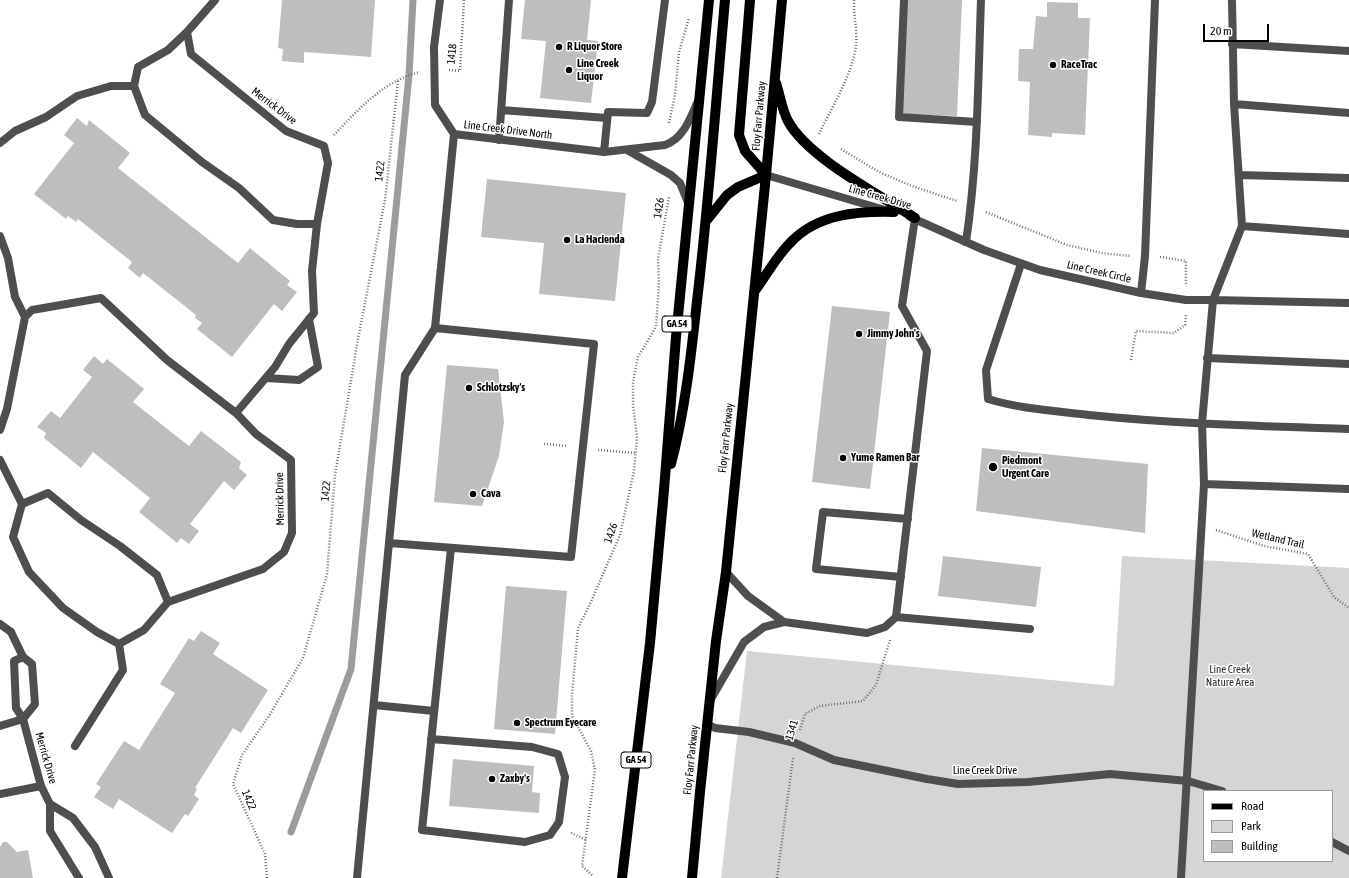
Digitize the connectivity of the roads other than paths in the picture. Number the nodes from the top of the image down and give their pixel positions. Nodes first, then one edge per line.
1 (215, 0) edge
2 (440, 0) edge
3 (509, 0) edge
4 (665, 0) edge
5 (709, 0) edge
6 (725, 0) edge
7 (750, 0) edge
8 (782, 0) edge
9 (904, 0) edge
10 (981, 0) edge
11 (1155, 0) edge
12 (1232, 0) edge
13 (187, 32) junction
14 (1232, 44) junction
15 (1349, 51) edge
16 (775, 80) junction
17 (134, 86) junction
18 (701, 96) junction
19 (1234, 104) junction
20 (501, 110) junction
21 (1349, 112) edge
22 (607, 118) junction
23 (977, 122) junction
24 (454, 134) junction
25 (499, 140) junction
26 (0, 143) edge
27 (626, 150) junction
28 (604, 152) junction
29 (766, 175) junction
30 (1238, 175) junction
31 (1349, 178) edge
32 (690, 206) junction
33 (894, 212) junction
34 (915, 218) junction
35 (707, 220) junction
36 (317, 224) junction
37 (1242, 226) junction
38 (1349, 234) edge
39 (0, 236) edge
40 (966, 242) junction
41 (984, 250) joint
42 (1021, 264) junction
43 (754, 292) junction
44 (1141, 293) junction
45 (1213, 300) junction
46 (1349, 303) edge
47 (25, 317) junction
48 (308, 319) junction
49 (435, 328) junction
50 (1207, 358) junction
51 (1349, 364) edge
52 (266, 378) junction
53 (236, 413) junction
54 (1202, 423) junction
55 (1349, 429) edge
56 (0, 430) edge
57 (0, 460) edge
58 (1204, 484) junction
59 (1349, 489) edge
60 (664, 490) junction
61 (22, 504) junction
62 (908, 519) junction
63 (389, 543) junction
64 (451, 548) junction
65 (726, 572) junction
66 (901, 577) junction
67 (168, 602) junction
68 (896, 617) junction
69 (784, 622) junction
70 (0, 624) edge
71 (1030, 629) dead end
72 (120, 644) junction
73 (23, 657) junction
74 (710, 702) junction
75 (374, 705) junction
76 (434, 711) junction
77 (23, 719) junction
78 (707, 724) junction
79 (0, 726) edge
80 (431, 738) junction
81 (75, 746) dead end
82 (1188, 781) junction
83 (41, 786) junction
84 (1219, 790) edge
85 (0, 794) edge
86 (50, 804) junction
87 (1333, 843) edge
88 (1349, 851) edge
89 (79, 878) edge
90 (109, 878) edge
91 (357, 878) edge
92 (622, 878) edge
93 (692, 878) edge
94 (1181, 878) edge

1 - 13 street
2 - 24 street, Line Creek Drive North
3 - 20 street
4 - 22 street
5 - 18 main road, GA 54
6 - 35 main road, GA 54
7 - 29 main road
8 - 16 main road, Floy Farr Parkway
9 - 23 street
10 - 23 street
11 - 44 street
12 - 14 street
13 - 17 street
13 - 36 street, Merrick Drive
14 - 15 street
14 - 19 street
16 - 29 main road, Floy Farr Parkway
16 - 34 main road
17 - 26 street
17 - 36 street
18 - 27 street, Line Creek Drive North
18 - 32 main road, GA 54
19 - 21 street
19 - 30 street
20 - 22 street
20 - 25 street
22 - 28 street
23 - 40 street
24 - 25 street, Line Creek Drive North
24 - 49 street
25 - 28 street, Line Creek Drive North
27 - 28 street, Line Creek Drive North
27 - 32 street
29 - 33 street, Line Creek Drive
29 - 35 main road
29 - 43 main road, Floy Farr Parkway
30 - 31 street
30 - 37 street
32 - 60 main road, GA 54
33 - 34 street, Line Creek Drive
33 - 43 main road
34 - 40 street, Line Creek Drive
34 - 62 street
35 - 60 main road, GA 54
36 - 48 street
37 - 38 street
37 - 45 street
39 - 47 street
40 - 41 street, Line Creek Drive
41 - 42 street, Line Creek Circle
42 - 44 street, Line Creek Circle
42 - 54 street
43 - 65 main road, Floy Farr Parkway
44 - 45 street, Line Creek Circle
45 - 46 street, Line Creek Circle
45 - 50 street
47 - 53 street, Merrick Drive
47 - 56 street
48 - 52 street
48 - 52 street
49 - 63 street
49 - 64 street
50 - 51 street
50 - 54 street
52 - 53 street
53 - 67 street, Merrick Drive
54 - 55 street
54 - 58 street
57 - 61 street
58 - 59 street
58 - 82 street
60 - 92 main road, GA 54
61 - 67 street
61 - 72 street
62 - 66 street
62 - 66 street
63 - 64 street
63 - 75 street
64 - 76 street
65 - 69 street
65 - 74 main road, Floy Farr Parkway
66 - 68 street
67 - 72 street
68 - 69 street
68 - 71 street
69 - 74 street
70 - 73 street
72 - 81 street
73 - 77 street, Merrick Drive
73 - 77 street
74 - 78 main road, Floy Farr Parkway
75 - 76 street
75 - 91 street
76 - 80 street
77 - 79 street
77 - 83 street, Merrick Drive
78 - 82 street, Line Creek Drive
78 - 93 main road, Floy Farr Parkway
80 - 80 street
82 - 84 street, Line Creek Drive
82 - 94 street
83 - 85 street
83 - 86 street, Merrick Drive
86 - 89 street, Merrick Drive
86 - 90 street
87 - 88 street

